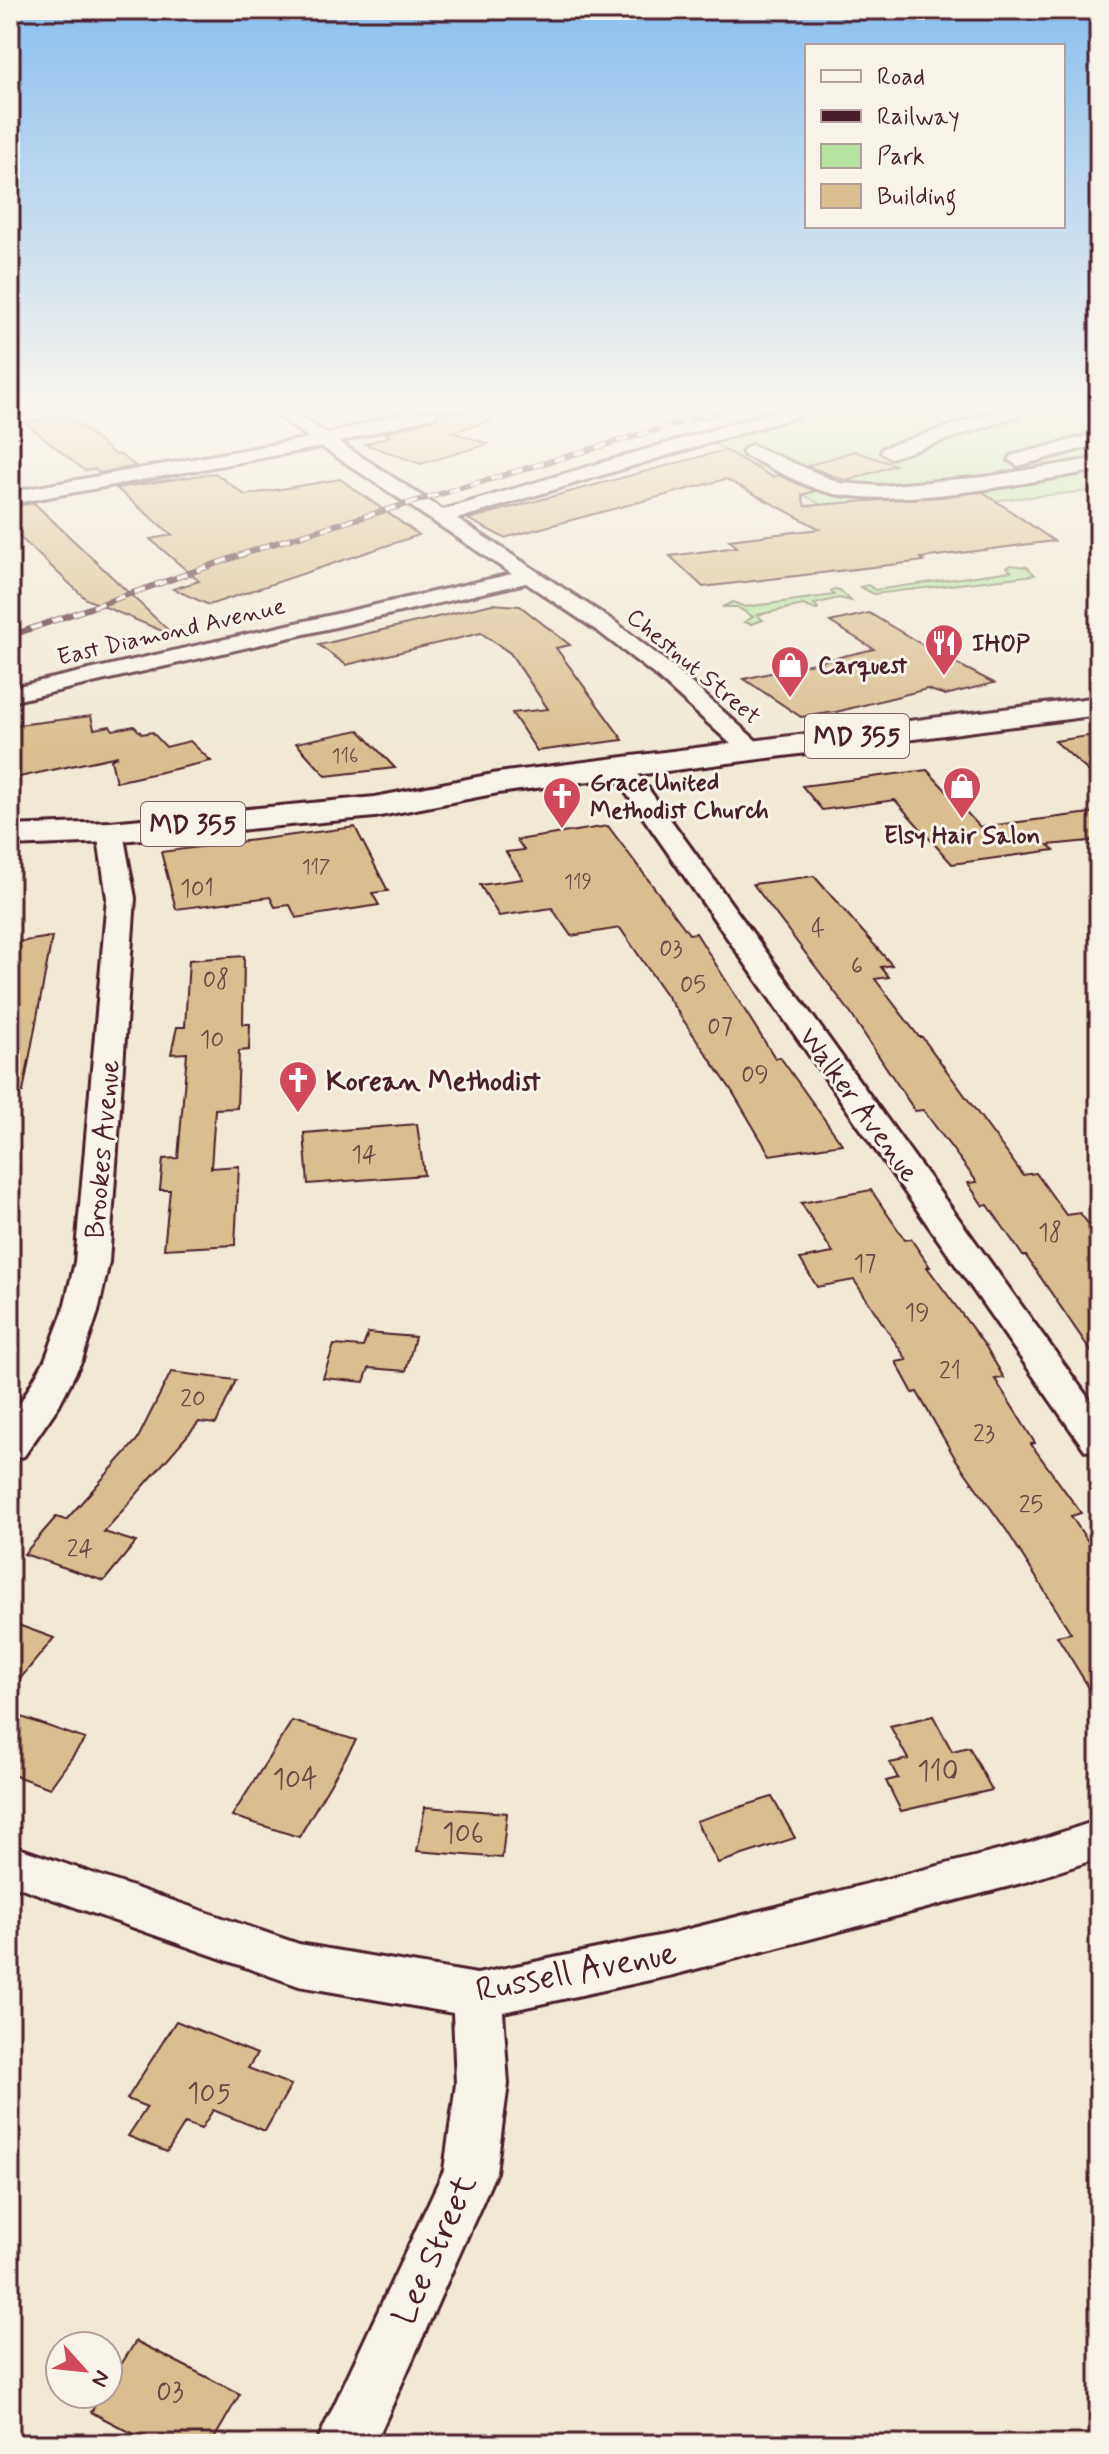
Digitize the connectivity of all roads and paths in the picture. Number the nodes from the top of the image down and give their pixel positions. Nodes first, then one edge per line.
1 (452, 527) edge
2 (530, 576) junction
3 (10, 695) edge
4 (1099, 706) edge
5 (751, 749) junction
6 (620, 767) junction
7 (435, 793) junction
8 (10, 816) edge
9 (110, 832) junction
10 (10, 836) edge
11 (1099, 1441) edge
12 (10, 1447) edge
13 (1099, 1839) edge
14 (10, 1864) edge
15 (477, 1996) junction
16 (345, 2444) edge

1 - 2 street, Chestnut Street
2 - 3 street, East Diamond Avenue
2 - 5 street, Chestnut Street
4 - 5 main road, MD 355
5 - 6 main road, MD 355
6 - 7 main road, MD 355
6 - 11 street, Walker Avenue
7 - 8 main road, MD 355
7 - 9 main road, MD 355
9 - 10 main road, MD 355
9 - 12 street, Brookes Avenue
13 - 15 street, Russell Avenue
14 - 15 street, Russell Avenue
15 - 16 street, Lee Street

